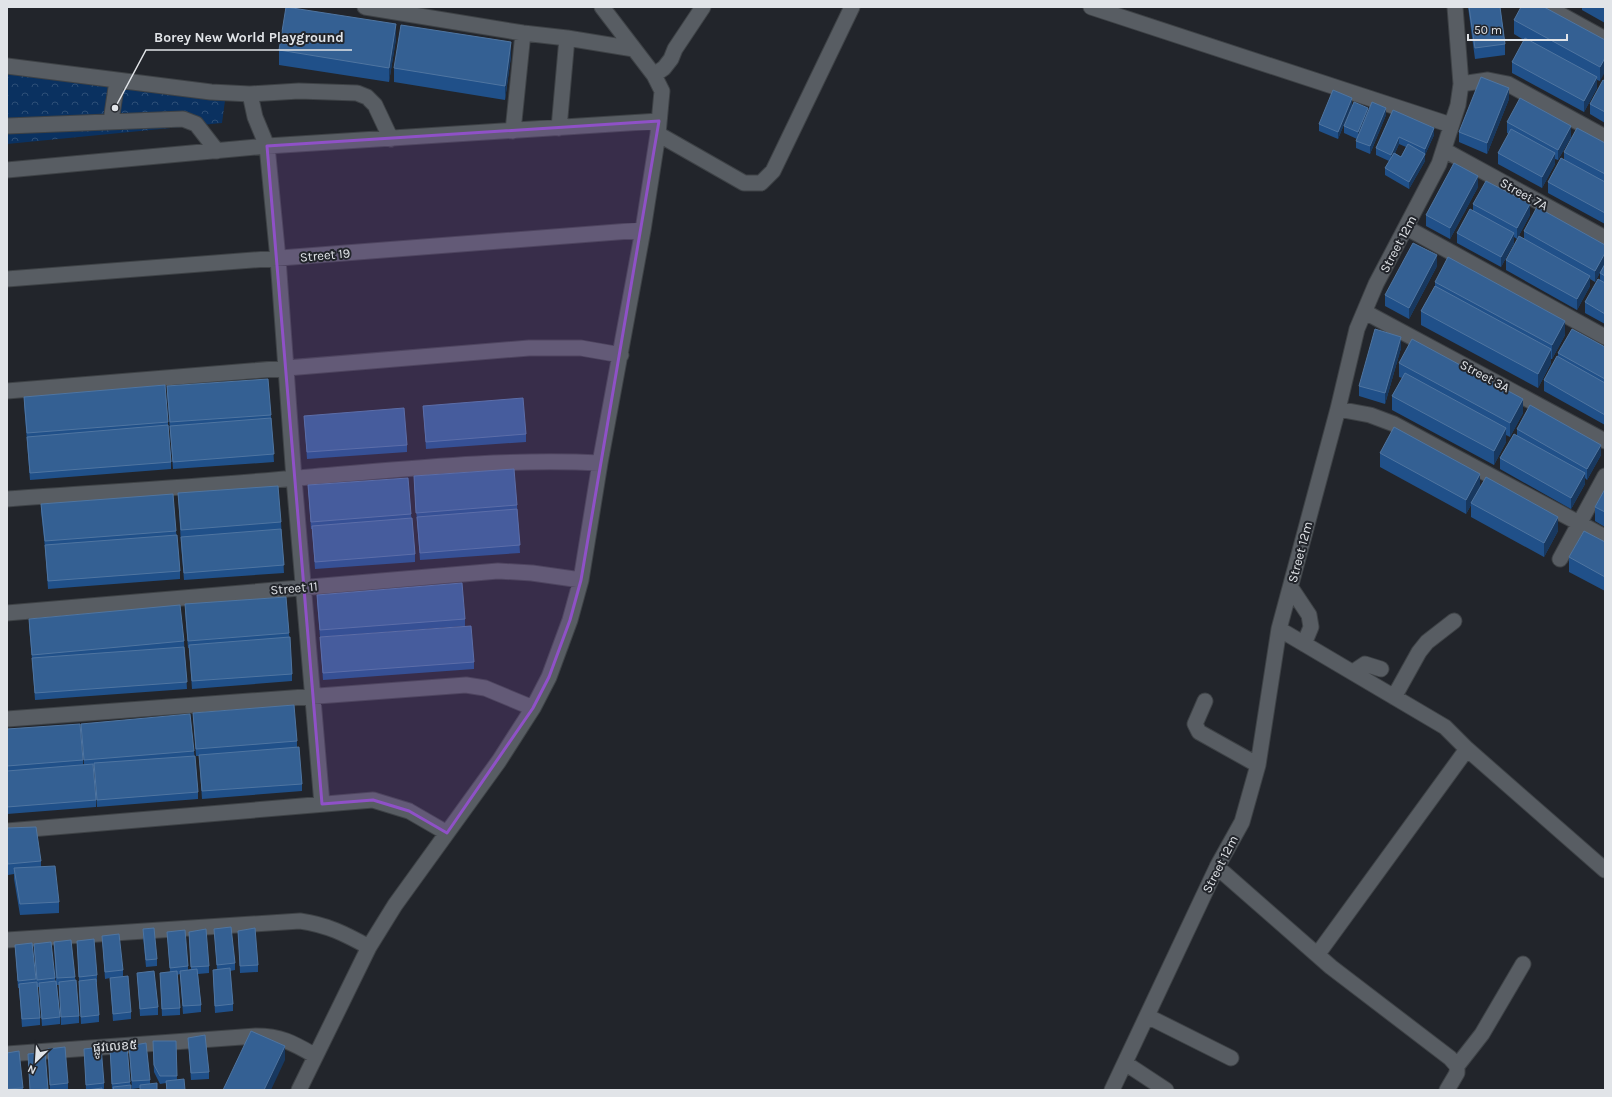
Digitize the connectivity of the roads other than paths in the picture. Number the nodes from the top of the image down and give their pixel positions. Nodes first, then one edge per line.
1 (365, 7) edge
2 (602, 7) edge
3 (703, 7) edge
4 (852, 7) edge
5 (1091, 7) edge
6 (1455, 7) edge
7 (1547, 7) edge
8 (524, 33) junction
9 (567, 38) junction
10 (1605, 39) edge
11 (634, 49) junction
12 (7, 66) edge
13 (654, 75) junction
14 (117, 80) junction
15 (1461, 84) junction
16 (250, 94) junction
17 (110, 121) junction
18 (1451, 125) junction
19 (7, 126) edge
20 (559, 128) junction
21 (659, 128) junction
22 (513, 131) junction
23 (1605, 137) edge
24 (391, 139) junction
25 (267, 146) junction
26 (1444, 150) junction
27 (216, 151) junction
28 (7, 170) edge
29 (1407, 228) junction
30 (643, 230) junction
31 (1605, 238) edge
32 (278, 259) junction
33 (7, 279) edge
34 (1365, 312) junction
35 (1605, 337) edge
36 (620, 355) junction
37 (287, 368) junction
38 (7, 391) edge
39 (1338, 409) junction
40 (1605, 441) edge
41 (600, 463) junction
42 (1605, 476) edge
43 (294, 478) junction
44 (7, 499) edge
45 (1580, 523) junction
46 (1605, 537) edge
47 (1560, 559) dead end
48 (581, 580) junction
49 (304, 587) junction
50 (1290, 588) junction
51 (7, 613) edge
52 (1454, 621) dead end
53 (1279, 629) junction
54 (1304, 644) junction
55 (1381, 669) dead end
56 (1353, 672) junction
57 (313, 697) junction
58 (1394, 697) junction
59 (1205, 701) dead end
60 (533, 708) junction
61 (7, 719) edge
62 (1467, 749) junction
63 (1258, 765) junction
64 (322, 804) junction
65 (7, 831) edge
66 (447, 833) junction
67 (1217, 867) junction
68 (1605, 870) edge
69 (7, 940) edge
70 (369, 947) junction
71 (1317, 955) junction
72 (1523, 964) dead end
73 (1147, 1016) junction
74 (7, 1054) edge
75 (314, 1055) junction
76 (1231, 1058) dead end
77 (1124, 1063) junction
78 (1457, 1066) junction
79 (299, 1090) edge
80 (1112, 1090) edge
81 (1166, 1090) edge
82 (1447, 1090) edge

1 - 8 street
2 - 11 street
3 - 13 street
4 - 21 street
5 - 18 street
6 - 15 street, Street 12m
7 - 10 street
8 - 9 street
8 - 22 street
9 - 11 street
9 - 20 street
11 - 13 street
12 - 14 street
13 - 21 street
14 - 16 street
14 - 17 street
15 - 18 street, Street 12m
15 - 23 street
16 - 24 street
16 - 25 street
17 - 19 street
17 - 27 street
18 - 26 street, Street 12m
20 - 21 street
20 - 22 street
21 - 30 street
22 - 24 street
24 - 25 street
25 - 27 street
25 - 32 street
26 - 29 street, Street 12m
26 - 31 street, Street 7A
27 - 28 street
29 - 34 street, Street 12m
29 - 35 street
30 - 32 street, Street 19
30 - 36 street
32 - 33 street, Street 19
32 - 37 street
34 - 39 street, Street 12m
34 - 40 street, Street 3A
36 - 37 street
36 - 41 street
37 - 38 street
37 - 43 street
39 - 45 street
39 - 50 street, Street 12m
41 - 43 street
41 - 48 street
42 - 45 street
43 - 44 street
43 - 49 street
45 - 46 street
45 - 47 street
48 - 49 street, Street 11
48 - 60 street
49 - 51 street, Street 11
49 - 57 street
50 - 53 street, Street 12m
50 - 54 street
52 - 58 street
53 - 54 street
53 - 63 street, Street 12m
54 - 56 street
55 - 56 street
56 - 58 street
57 - 60 street
57 - 61 street
57 - 64 street
58 - 62 street
59 - 63 street
60 - 66 street
62 - 68 street
62 - 71 street
63 - 67 street, Street 12m
64 - 65 street
64 - 66 street
66 - 70 street
67 - 71 street
67 - 73 street, Street 12m
69 - 70 street
70 - 75 street
71 - 78 street
72 - 78 street
73 - 76 street
73 - 77 street, Street 12m
74 - 75 street, ផ្លូវលេខ៥
75 - 79 street
77 - 80 street, Street 12m
77 - 81 street
78 - 82 street

